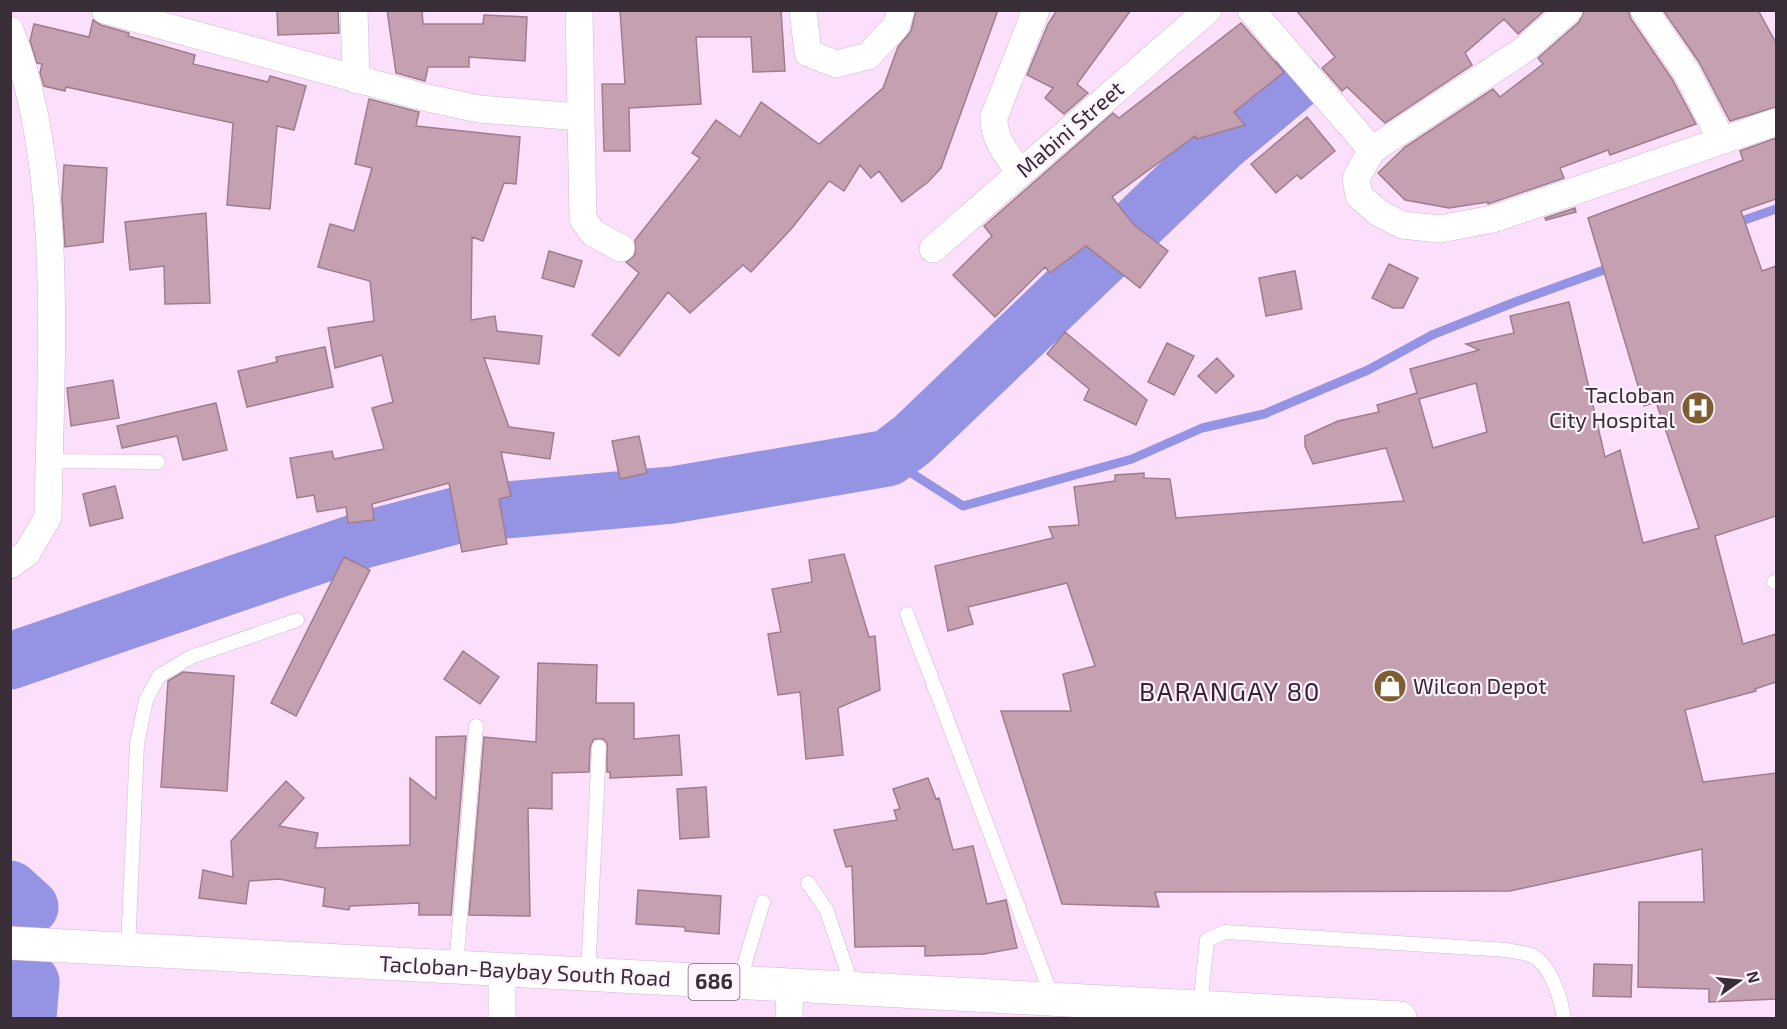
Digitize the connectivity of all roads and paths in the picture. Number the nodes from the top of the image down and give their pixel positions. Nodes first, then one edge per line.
1 (105, 10) edge
2 (354, 10) edge
3 (579, 10) edge
4 (803, 10) edge
5 (901, 10) edge
6 (1036, 10) edge
7 (1208, 10) edge
8 (1251, 10) edge
9 (1569, 10) edge
10 (1644, 10) edge
11 (186, 22) edge
12 (10, 30) edge
13 (356, 80) junction
14 (580, 117) junction
15 (1776, 122) edge
16 (1721, 139) junction
17 (1372, 150) junction
18 (1020, 173) junction
19 (621, 248) dead end
20 (933, 249) dead end
21 (48, 461) junction
22 (158, 462) dead end
23 (10, 565) edge
24 (907, 614) dead end
25 (297, 620) dead end
26 (476, 726) dead end
27 (599, 747) dead end
28 (808, 883) dead end
29 (763, 902) dead end
30 (10, 943) edge
31 (128, 950) junction
32 (456, 968) junction
33 (502, 970) junction
34 (588, 975) junction
35 (739, 983) junction
36 (790, 985) junction
37 (854, 989) junction
38 (1054, 1000) junction
39 (1014, 1008) edge
40 (1200, 1008) junction
41 (1103, 1010) edge
42 (502, 1018) edge
43 (789, 1018) edge
44 (1400, 1018) edge
45 (1564, 1018) edge

1 - 11 street
2 - 13 street
3 - 14 street
4 - 5 street
6 - 18 street
7 - 18 street, Mabini Street
8 - 17 street
9 - 17 street
10 - 16 street
11 - 13 street
12 - 21 street
13 - 14 street
14 - 19 street
15 - 16 street
16 - 17 street
18 - 20 street, Mabini Street
21 - 22 lane
21 - 23 street
24 - 38 lane
25 - 31 lane
26 - 32 lane
27 - 34 lane
28 - 37 lane
29 - 35 lane
30 - 31 main road, Tacloban-Baybay South Road / 686
31 - 32 main road, Tacloban-Baybay South Road / 686
32 - 33 main road, Tacloban-Baybay South Road / 686
33 - 34 main road, Tacloban-Baybay South Road / 686
33 - 42 street
34 - 35 main road, Tacloban-Baybay South Road / 686
35 - 36 main road, Tacloban-Baybay South Road / 686
36 - 37 main road, Tacloban-Baybay South Road / 686
36 - 43 street
37 - 39 main road, Tacloban-Baybay South Road / 686
38 - 39 main road, Tacloban-Baybay South Road / 686
38 - 41 main road, Tacloban-Baybay South Road / 686
40 - 41 main road, Tacloban-Baybay South Road / 686
40 - 44 main road, Tacloban-Baybay South Road / 686
40 - 45 lane

